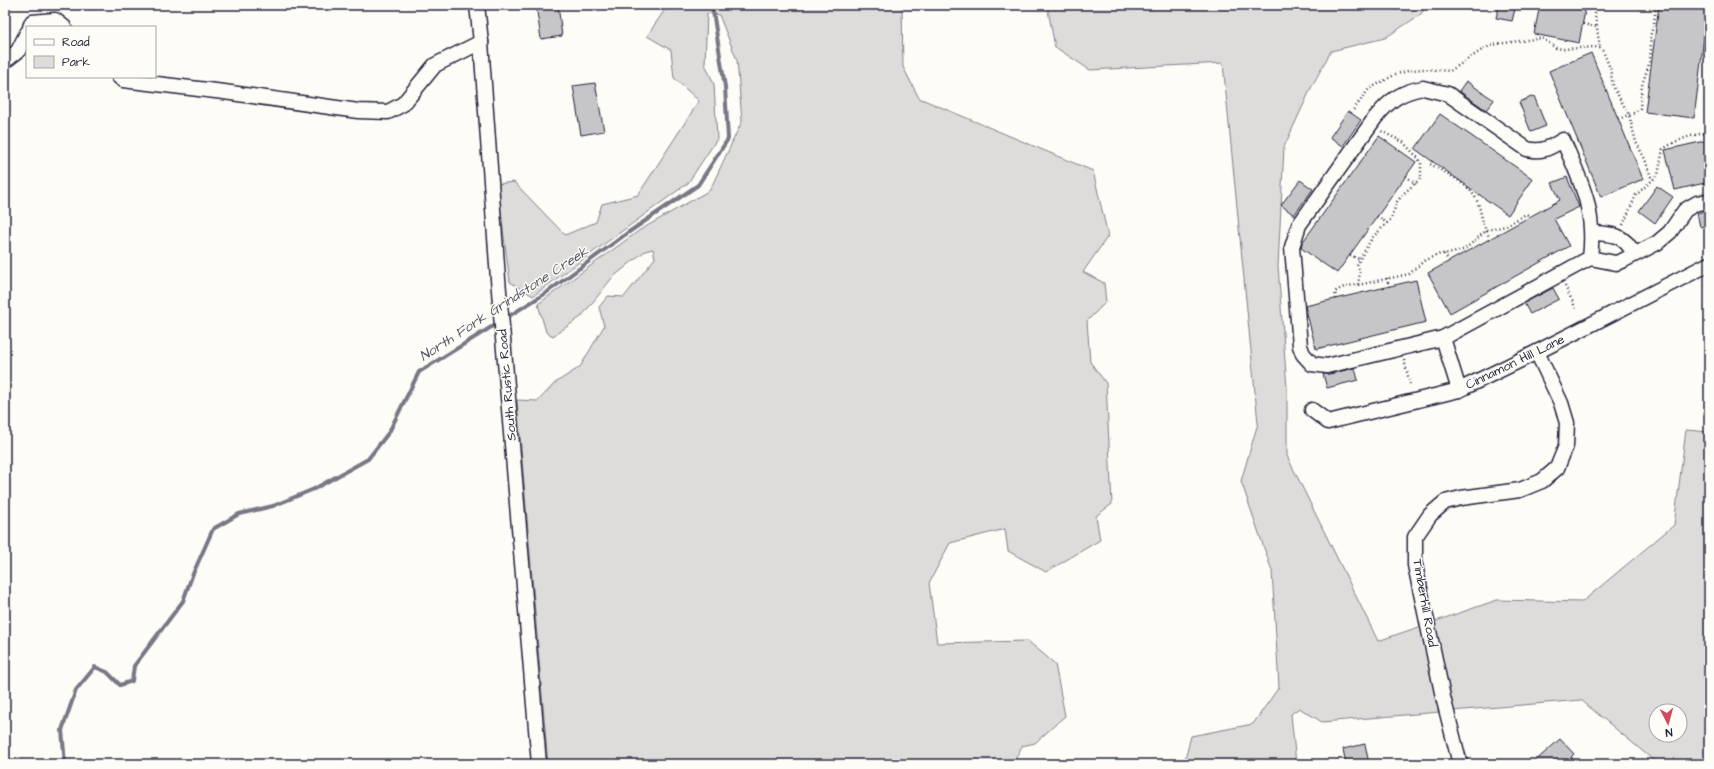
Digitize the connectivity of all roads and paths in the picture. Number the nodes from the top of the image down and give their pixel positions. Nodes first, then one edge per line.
1 (477, 5) edge
2 (1596, 5) edge
3 (1656, 5) edge
4 (1583, 24) dead end
5 (30, 26) edge
6 (63, 26) edge
7 (1597, 27) junction
8 (26, 35) edge
9 (481, 42) junction
10 (1600, 48) junction
11 (5, 61) edge
12 (120, 78) edge
13 (1351, 113) dead end
14 (1629, 115) junction
15 (1618, 119) dead end
16 (1372, 122) junction
17 (1709, 133) edge
18 (1432, 161) dead end
19 (1406, 176) dead end
20 (1652, 180) junction
21 (1416, 184) junction
22 (1709, 201) edge
23 (1377, 216) dead end
24 (1530, 216) dead end
25 (1387, 223) junction
26 (1486, 231) junction
27 (1592, 233) junction
28 (1619, 237) junction
29 (1490, 238) dead end
30 (1444, 254) junction
31 (1634, 254) junction
32 (1350, 255) dead end
33 (1590, 258) junction
34 (1359, 260) junction
35 (1449, 261) dead end
36 (1709, 264) edge
37 (1558, 275) junction
38 (1387, 278) junction
39 (1358, 285) junction
40 (1389, 287) dead end
41 (1336, 299) dead end
42 (1577, 311) dead end
43 (1443, 338) junction
44 (1401, 348) junction
45 (1537, 352) junction
46 (1410, 384) dead end
47 (1459, 390) junction
48 (1312, 410) dead end
49 (539, 764) edge
50 (1460, 764) edge

1 - 9 street, South Rustic Road
2 - 7 path
3 - 14 path
4 - 7 path
5 - 6 street
7 - 10 path
8 - 11 street
9 - 12 street
9 - 49 street, South Rustic Road
10 - 13 path
10 - 14 path
14 - 15 path
14 - 20 path
16 - 21 path
16 - 27 street
16 - 44 street
17 - 20 path
18 - 26 path
19 - 21 path
20 - 28 path
21 - 25 path
22 - 31 street
23 - 25 path
24 - 26 path
25 - 34 path
26 - 29 path
26 - 30 path
27 - 28 street
27 - 33 street
28 - 31 street
30 - 35 path
30 - 38 path
31 - 33 street
32 - 34 path
33 - 37 street
34 - 39 path
36 - 45 street, Cinnamon Hill Lane
37 - 42 path
37 - 43 street
38 - 39 path
38 - 40 path
39 - 41 path
43 - 44 street
43 - 47 street
44 - 46 path
45 - 47 street, Cinnamon Hill Lane
45 - 50 street, Timberhill Road
47 - 48 street, Cinnamon Hill Lane

